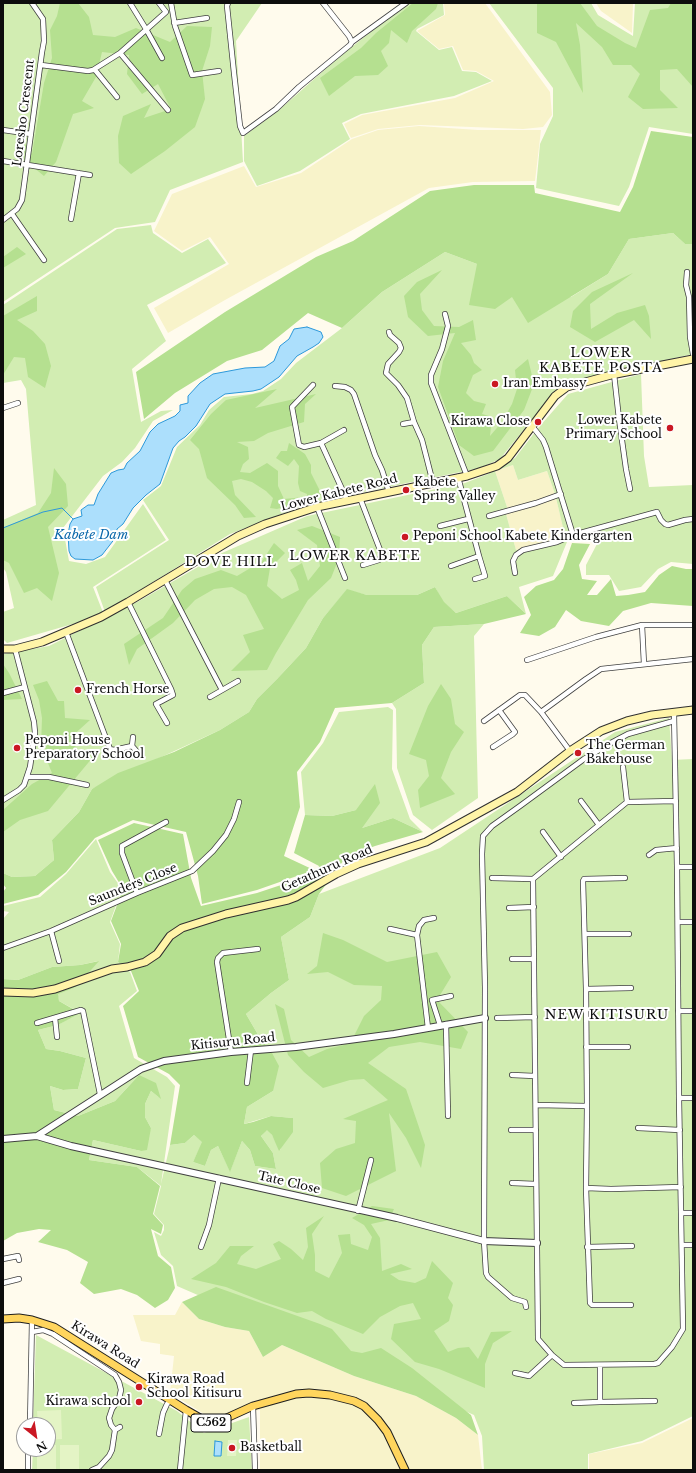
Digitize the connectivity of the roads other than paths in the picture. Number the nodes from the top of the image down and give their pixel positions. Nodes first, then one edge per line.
1 (32, 3) edge
2 (130, 3) edge
3 (159, 3) edge
4 (171, 3) edge
5 (228, 3) edge
6 (322, 3) edge
7 (406, 3) edge
8 (207, 18) dead end
9 (174, 23) junction
10 (146, 29) junction
11 (352, 42) junction
12 (120, 54) junction
13 (162, 58) dead end
14 (41, 64) junction
15 (95, 70) junction
16 (219, 71) dead end
17 (117, 97) dead end
18 (168, 110) dead end
19 (3, 130) edge
20 (31, 134) junction
21 (3, 161) edge
22 (27, 165) junction
23 (79, 173) junction
24 (90, 175) dead end
25 (12, 214) junction
26 (72, 219) dead end
27 (3, 220) edge
28 (44, 260) dead end
29 (687, 272) dead end
30 (445, 314) dead end
31 (389, 332) dead end
32 (692, 340) edge
33 (693, 354) edge
34 (693, 359) edge
35 (614, 374) junction
36 (313, 385) dead end
37 (335, 386) dead end
38 (18, 404) dead end
39 (3, 408) edge
40 (414, 422) junction
41 (403, 424) dead end
42 (532, 426) junction
43 (344, 430) dead end
44 (321, 443) junction
45 (467, 476) junction
46 (458, 477) junction
47 (433, 483) junction
48 (630, 489) dead end
49 (389, 492) junction
50 (561, 494) junction
51 (360, 498) junction
52 (347, 500) junction
53 (317, 507) junction
54 (489, 516) dead end
55 (468, 519) junction
56 (693, 519) edge
57 (440, 526) dead end
58 (573, 535) junction
59 (479, 556) junction
60 (363, 565) dead end
61 (451, 566) dead end
62 (515, 573) dead end
63 (345, 578) dead end
64 (475, 579) dead end
65 (165, 580) junction
66 (128, 602) junction
67 (642, 625) junction
68 (693, 625) edge
69 (66, 632) junction
70 (3, 649) edge
71 (15, 649) junction
72 (693, 659) edge
73 (527, 660) dead end
74 (644, 664) junction
75 (238, 681) dead end
76 (25, 687) junction
77 (222, 690) junction
78 (3, 693) edge
79 (210, 697) dead end
80 (499, 710) junction
81 (693, 710) edge
82 (541, 712) junction
83 (674, 713) junction
84 (484, 721) dead end
85 (674, 721) junction
86 (167, 723) dead end
87 (133, 737) dead end
88 (132, 746) junction
89 (493, 747) dead end
90 (570, 751) junction
91 (139, 754) dead end
92 (623, 767) dead end
93 (28, 777) junction
94 (87, 785) dead end
95 (3, 800) edge
96 (581, 801) dead end
97 (676, 801) junction
98 (239, 802) dead end
99 (628, 802) junction
100 (166, 822) dead end
101 (599, 826) junction
102 (543, 832) dead end
103 (677, 848) junction
104 (649, 855) dead end
105 (561, 857) junction
106 (678, 867) junction
107 (693, 867) edge
108 (492, 878) dead end
109 (626, 878) dead end
110 (534, 879) junction
111 (136, 893) junction
112 (534, 907) junction
113 (509, 908) dead end
114 (434, 918) dead end
115 (678, 922) junction
116 (693, 922) edge
117 (390, 929) dead end
118 (51, 931) junction
119 (585, 934) junction
120 (629, 934) dead end
121 (417, 935) junction
122 (3, 948) edge
123 (258, 949) dead end
124 (512, 959) dead end
125 (534, 959) junction
126 (59, 961) dead end
127 (631, 988) dead end
128 (586, 989) junction
129 (3, 992) edge
130 (451, 996) dead end
131 (678, 1011) junction
132 (693, 1011) edge
133 (535, 1017) junction
134 (55, 1018) junction
135 (485, 1018) junction
136 (497, 1018) dead end
137 (37, 1022) dead end
138 (443, 1025) junction
139 (428, 1028) junction
140 (56, 1036) dead end
141 (586, 1047) junction
142 (628, 1047) dead end
143 (251, 1050) junction
144 (231, 1052) junction
145 (512, 1075) dead end
146 (535, 1076) junction
147 (247, 1083) dead end
148 (100, 1094) junction
149 (679, 1098) junction
150 (693, 1098) edge
151 (536, 1105) junction
152 (587, 1106) junction
153 (448, 1116) dead end
154 (638, 1128) dead end
155 (511, 1130) dead end
156 (536, 1130) junction
157 (680, 1130) junction
158 (37, 1136) junction
159 (3, 1139) edge
160 (372, 1160) dead end
161 (219, 1178) junction
162 (512, 1183) dead end
163 (536, 1184) junction
164 (681, 1187) junction
165 (586, 1188) junction
166 (358, 1211) junction
167 (681, 1213) junction
168 (693, 1213) edge
169 (484, 1241) junction
170 (537, 1243) junction
171 (682, 1245) junction
172 (693, 1245) edge
173 (632, 1246) dead end
174 (201, 1247) dead end
175 (587, 1247) junction
176 (3, 1260) edge
177 (19, 1260) dead end
178 (19, 1279) dead end
179 (3, 1283) edge
180 (631, 1305) dead end
181 (526, 1307) dead end
182 (3, 1319) edge
183 (32, 1320) junction
184 (32, 1332) junction
185 (552, 1355) junction
186 (600, 1365) junction
187 (515, 1373) dead end
188 (171, 1400) junction
189 (654, 1401) dead end
190 (600, 1402) junction
191 (574, 1403) dead end
192 (253, 1406) junction
193 (186, 1410) junction
194 (30, 1417) edge
195 (120, 1427) dead end
196 (115, 1430) junction
197 (159, 1434) dead end
198 (28, 1457) edge
199 (28, 1470) edge
200 (92, 1470) edge
201 (180, 1470) edge
202 (255, 1470) edge
203 (406, 1470) edge

1 - 14 street, Loresho Crescent
2 - 10 street
3 - 10 street
4 - 9 street
5 - 11 street
6 - 11 street
7 - 11 street
8 - 9 street
9 - 16 street
10 - 12 street
10 - 13 street
12 - 15 street
12 - 18 street
14 - 15 street
14 - 20 street, Loresho Crescent
15 - 17 street
19 - 20 street
20 - 22 street, Loresho Crescent
21 - 22 street
22 - 23 street
22 - 25 street, Loresho Crescent
23 - 24 street
23 - 26 street
25 - 27 street, Loresho Crescent
25 - 28 street
29 - 32 street
30 - 45 street
31 - 40 street
32 - 33 street
34 - 35 main road, Lower Kabete Road
35 - 42 main road, Lower Kabete Road
35 - 48 street
36 - 44 street
37 - 49 street
38 - 39 street
40 - 41 street
40 - 47 street
42 - 45 main road, Lower Kabete Road
42 - 50 street
43 - 44 street
44 - 52 street
45 - 46 main road, Lower Kabete Road
46 - 47 main road, Lower Kabete Road
46 - 55 street
47 - 49 main road, Lower Kabete Road
49 - 51 main road, Lower Kabete Road
50 - 54 street
50 - 58 street
51 - 52 main road, Lower Kabete Road
51 - 60 street
52 - 53 main road, Lower Kabete Road
53 - 63 street
53 - 65 main road, Lower Kabete Road
55 - 57 street
55 - 59 street
56 - 58 street
58 - 62 street
59 - 61 street
59 - 64 street
65 - 66 main road, Lower Kabete Road
65 - 77 street
66 - 69 main road, Lower Kabete Road
66 - 86 street
67 - 68 street
67 - 73 street
67 - 74 street
69 - 71 main road, Lower Kabete Road
69 - 88 street
70 - 71 main road, Lower Kabete Road
71 - 76 street
72 - 74 street
74 - 82 street
75 - 77 street
76 - 78 street
76 - 93 street
77 - 79 street
80 - 82 street
80 - 84 street
80 - 89 street
81 - 83 main road, Getathuru Road
82 - 90 street
83 - 85 street
83 - 90 main road, Getathuru Road
85 - 97 street
85 - 135 street
87 - 88 street
88 - 91 street
90 - 129 main road, Getathuru Road
92 - 99 street
93 - 94 street
93 - 95 street
96 - 101 street
97 - 99 street
97 - 103 street
98 - 111 street, Saunders Close
99 - 101 street
100 - 111 street
101 - 105 street
102 - 105 street
103 - 104 street
103 - 106 street
105 - 110 street
106 - 107 street
106 - 115 street
108 - 110 street
109 - 119 street
110 - 112 street
111 - 118 street, Saunders Close
112 - 113 street
112 - 125 street
114 - 121 street
115 - 116 street
115 - 131 street
117 - 121 street
118 - 122 street, Saunders Close
118 - 126 street
119 - 120 street
119 - 128 street
121 - 139 street
123 - 144 street
124 - 125 street
125 - 133 street
127 - 128 street
128 - 141 street
130 - 138 street
131 - 132 street
131 - 149 street
133 - 136 street
133 - 146 street
134 - 137 street
134 - 140 street
134 - 148 street
135 - 138 street, Kitisuru Road
135 - 169 street
138 - 139 street, Kitisuru Road
138 - 153 street
139 - 143 street, Kitisuru Road
141 - 142 street
141 - 152 street
143 - 144 street, Kitisuru Road
143 - 147 street
144 - 148 street, Kitisuru Road
145 - 146 street
146 - 151 street
148 - 158 street, Kitisuru Road
149 - 150 street
149 - 157 street
151 - 152 street
151 - 156 street
152 - 165 street
154 - 157 street
155 - 156 street
156 - 163 street
157 - 164 street
158 - 159 street, Kitisuru Road
158 - 161 street, Tate Close
160 - 166 street
161 - 166 street, Tate Close
161 - 174 street
162 - 163 street
163 - 170 street
164 - 165 street
164 - 167 street
165 - 175 street
166 - 169 street, Tate Close
167 - 168 street
167 - 171 street
169 - 170 street, Tate Close
169 - 181 street
170 - 185 street
171 - 172 street
171 - 186 street
173 - 175 street
175 - 180 street
176 - 177 street
178 - 179 street
182 - 183 main road, Kirawa Road / C562
183 - 184 street
183 - 188 main road, Kirawa Road / C562
184 - 194 street
184 - 196 street
185 - 186 street
185 - 187 street
186 - 190 street
188 - 193 main road, Kirawa Road / C562
188 - 197 street
189 - 190 street
190 - 191 street
192 - 193 main road, Kirawa Road / C562
192 - 202 street
192 - 203 main road, Kirawa Road / C562
193 - 201 street
195 - 196 street
196 - 200 street
198 - 199 street

